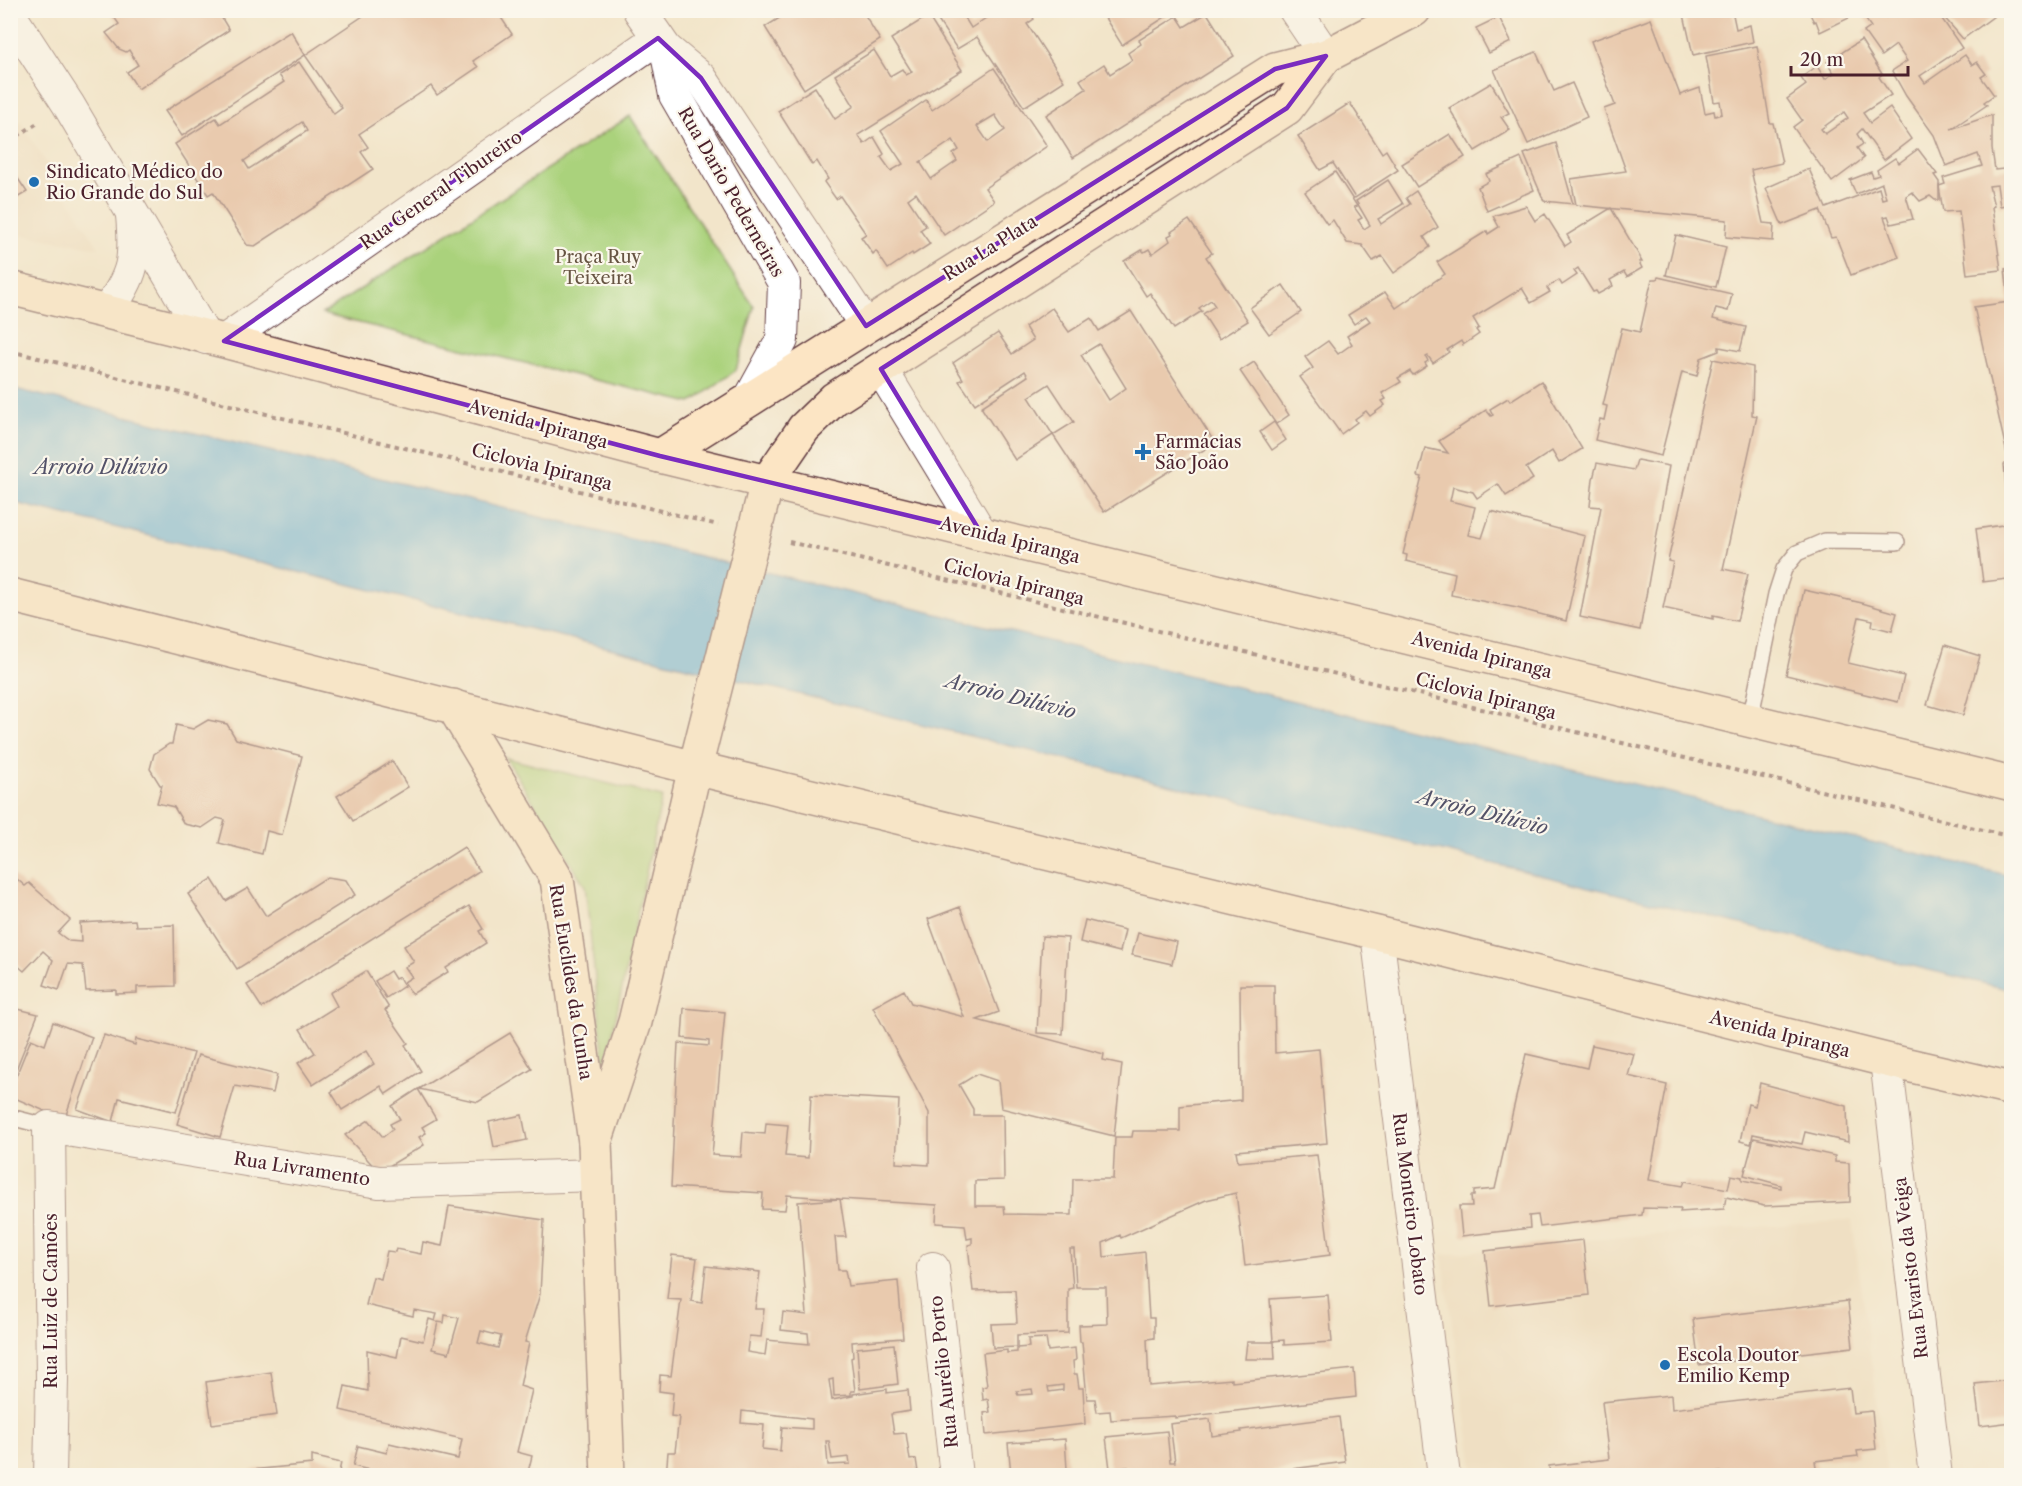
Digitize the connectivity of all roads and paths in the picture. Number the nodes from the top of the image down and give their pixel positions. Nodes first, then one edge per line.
1 (639, 10) edge
2 (1295, 10) edge
3 (1414, 10) edge
4 (10, 15) edge
5 (662, 44) junction
6 (1326, 56) junction
7 (132, 212) junction
8 (10, 288) edge
9 (107, 311) junction
10 (866, 326) junction
11 (215, 340) junction
12 (10, 351) edge
13 (881, 369) junction
14 (749, 400) junction
15 (660, 456) junction
16 (767, 482) junction
17 (981, 533) junction
18 (1897, 542) dead end
19 (751, 545) junction
20 (10, 595) edge
21 (453, 706) junction
22 (1750, 720) junction
23 (695, 768) junction
24 (2012, 784) edge
25 (2012, 837) edge
26 (1377, 933) junction
27 (1886, 1060) junction
28 (2012, 1089) edge
29 (10, 1117) edge
30 (49, 1127) junction
31 (595, 1142) junction
32 (597, 1175) junction
33 (933, 1268) dead end
34 (50, 1476) edge
35 (608, 1476) edge
36 (956, 1476) edge
37 (1444, 1476) edge
38 (1936, 1476) edge

1 - 5 street, Rua Dario Pederneiras
2 - 6 street
3 - 6 main road, Rua La Plata
4 - 7 street
5 - 10 street, Rua Dario Pederneiras
5 - 11 street, Rua General Tibureiro
5 - 14 street, Rua Dario Pederneiras
6 - 10 main road, Rua La Plata
6 - 13 main road, Rua La Plata
7 - 9 street
7 - 11 street
8 - 9 main road, Avenida Ipiranga
9 - 11 main road, Avenida Ipiranga
10 - 14 main road, Rua La Plata
11 - 15 main road, Avenida Ipiranga
12 - 19 path, Ciclovia Ipiranga
13 - 16 main road, Rua La Plata
13 - 17 street
14 - 15 main road, Rua La Plata
15 - 16 main road, Avenida Ipiranga
16 - 17 main road, Avenida Ipiranga
16 - 19 main road, Rua Euclides da Cunha
17 - 22 main road, Avenida Ipiranga
18 - 22 lane
19 - 23 main road, Rua Euclides da Cunha
19 - 25 path, Ciclovia Ipiranga
20 - 21 main road, Avenida Ipiranga
21 - 23 main road, Avenida Ipiranga
21 - 31 main road, Rua Euclides da Cunha
22 - 24 main road, Avenida Ipiranga
23 - 26 main road, Avenida Ipiranga
23 - 31 main road, Rua Euclides da Cunha
26 - 27 main road, Avenida Ipiranga
26 - 37 street, Rua Monteiro Lobato
27 - 28 main road, Avenida Ipiranga
27 - 38 street, Rua Evaristo da Veiga
29 - 30 lane, Rua Livramento
30 - 32 street, Rua Livramento
30 - 34 street, Rua Luiz de Camões
31 - 32 main road, Rua Euclides da Cunha
32 - 35 main road, Rua Euclides da Cunha
33 - 36 street, Rua Aurélio Porto

